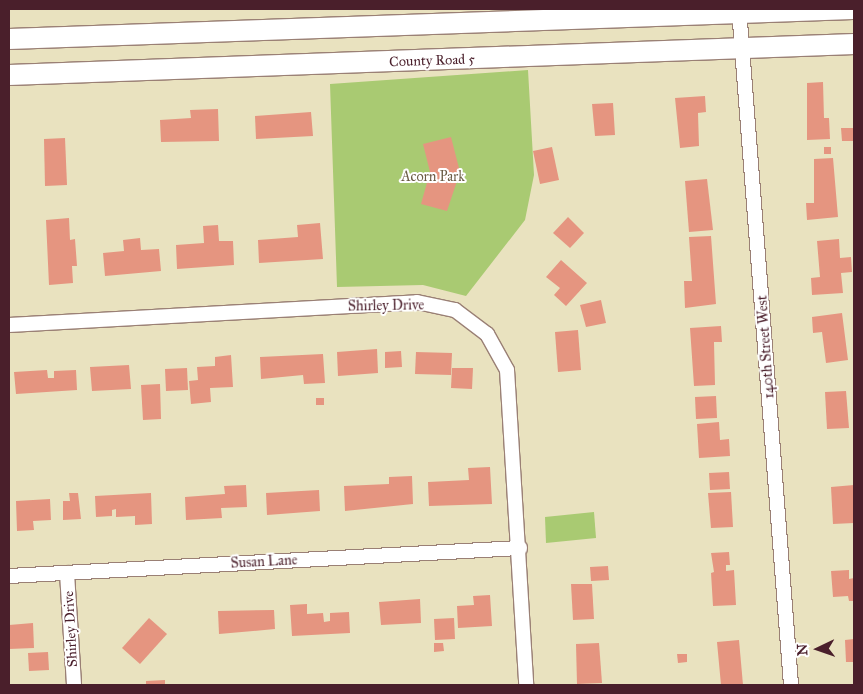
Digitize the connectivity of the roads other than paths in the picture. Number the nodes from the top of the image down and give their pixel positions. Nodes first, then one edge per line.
1 (852, 9) edge
2 (739, 12) edge
3 (9, 39) edge
4 (854, 44) edge
5 (744, 50) junction
6 (9, 75) edge
7 (9, 325) edge
8 (520, 548) junction
9 (67, 573) junction
10 (9, 576) edge
11 (74, 685) edge
12 (526, 685) edge
13 (792, 685) edge

1 - 2 main road
2 - 3 main road
2 - 5 street, 140th Street West
4 - 5 main road, County Road 5
5 - 6 main road, County Road 5
5 - 13 street, 140th Street West
7 - 8 street, Shirley Drive
8 - 9 street, Susan Lane
8 - 12 street, Shirley Drive
9 - 10 street, Susan Lane
9 - 11 street, Shirley Drive

